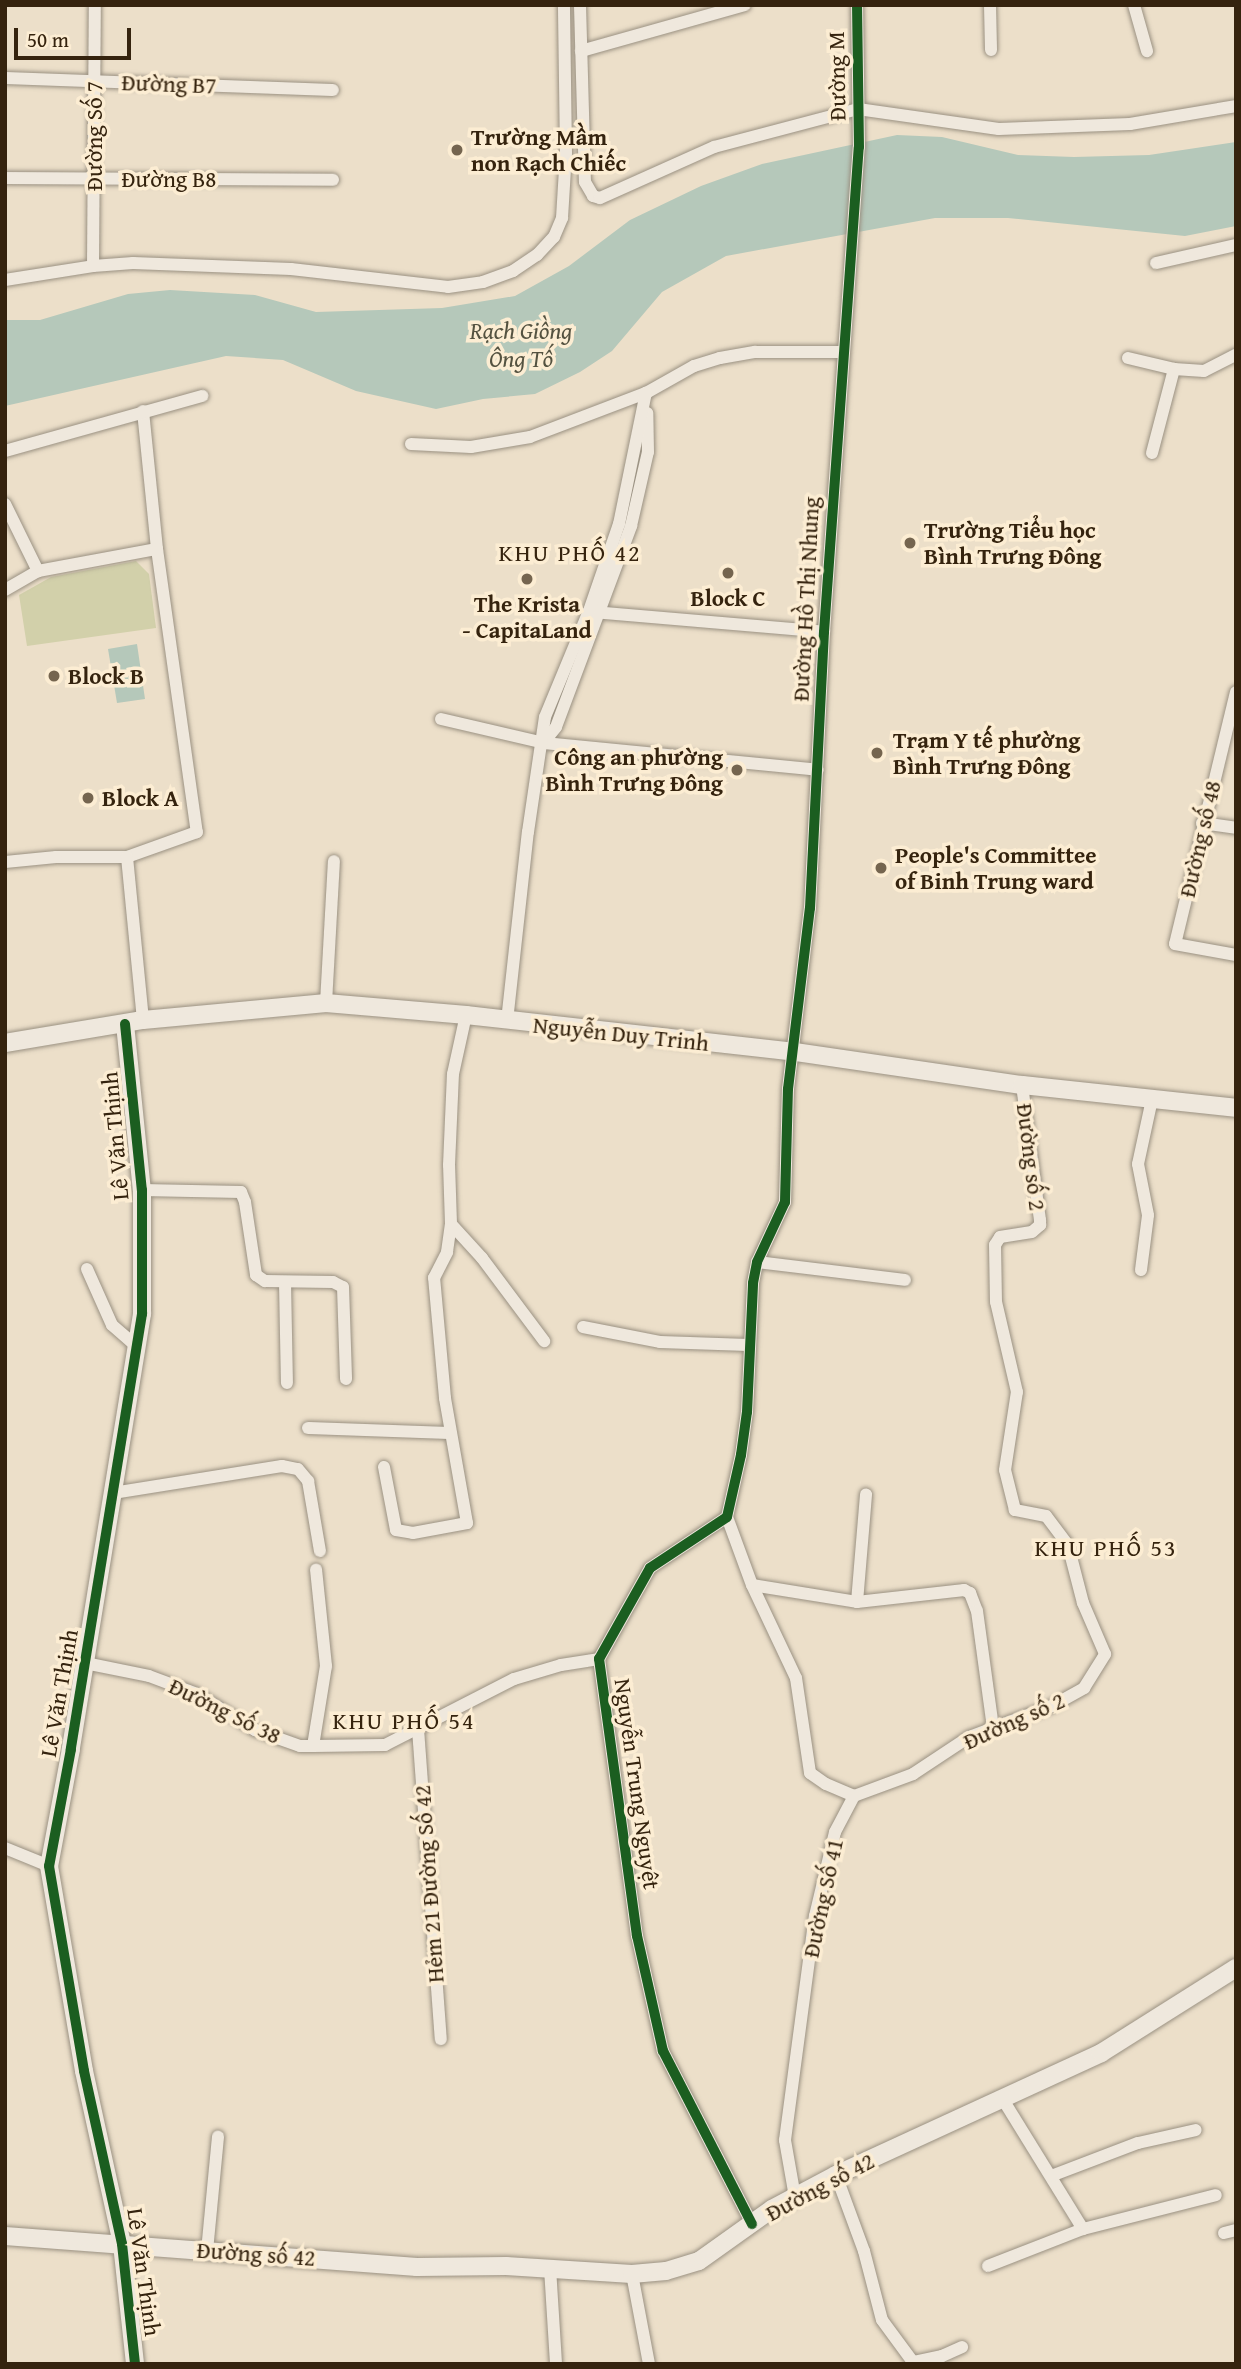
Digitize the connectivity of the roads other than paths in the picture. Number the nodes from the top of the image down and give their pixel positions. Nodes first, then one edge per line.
1 (95, 5) edge
2 (564, 5) edge
3 (580, 5) edge
4 (745, 5) edge
5 (857, 5) edge
6 (990, 5) edge
7 (1134, 5) edge
8 (699, 12) edge
9 (991, 50) dead end
10 (581, 51) junction
11 (1147, 51) dead end
12 (5, 78) edge
13 (94, 81) junction
14 (333, 90) dead end
15 (1236, 106) edge
16 (858, 109) junction
17 (859, 147) joint
18 (5, 178) edge
19 (93, 179) junction
20 (333, 180) dead end
21 (1236, 245) edge
22 (1156, 262) dead end
23 (93, 266) junction
24 (5, 280) edge
25 (843, 352) junction
26 (1236, 355) edge
27 (1128, 358) dead end
28 (1174, 369) junction
29 (646, 393) junction
30 (202, 396) dead end
31 (143, 411) junction
32 (411, 444) dead end
33 (5, 451) edge
34 (1152, 453) dead end
35 (5, 504) edge
36 (157, 549) junction
37 (38, 571) junction
38 (5, 590) edge
39 (594, 612) junction
40 (824, 632) junction
41 (1236, 692) edge
42 (1234, 709) edge
43 (441, 719) dead end
44 (544, 743) junction
45 (818, 771) junction
46 (1202, 823) junction
47 (1236, 828) edge
48 (127, 857) junction
49 (334, 861) dead end
50 (5, 862) edge
51 (1236, 955) edge
52 (327, 1003) junction
53 (466, 1015) junction
54 (143, 1020) junction
55 (507, 1021) junction
56 (125, 1024) junction
57 (5, 1043) edge
58 (794, 1052) junction
59 (1022, 1085) junction
60 (1152, 1099) junction
61 (1236, 1108) edge
62 (142, 1190) junction
63 (451, 1224) junction
64 (757, 1262) junction
65 (87, 1269) dead end
66 (1141, 1270) dead end
67 (905, 1280) dead end
68 (285, 1282) junction
69 (583, 1327) dead end
70 (544, 1341) dead end
71 (748, 1345) junction
72 (137, 1347) junction
73 (346, 1379) dead end
74 (287, 1383) dead end
75 (308, 1428) dead end
76 (450, 1433) junction
77 (384, 1467) dead end
78 (113, 1493) junction
79 (866, 1493) dead end
80 (727, 1517) junction
81 (320, 1552) dead end
82 (316, 1570) dead end
83 (752, 1585) junction
84 (857, 1602) junction
85 (599, 1659) junction
86 (86, 1663) junction
87 (993, 1728) junction
88 (418, 1729) junction
89 (313, 1746) junction
90 (854, 1796) junction
91 (5, 1848) edge
92 (49, 1866) junction
93 (1236, 1968) edge
94 (441, 2039) dead end
95 (1002, 2098) junction
96 (1196, 2130) dead end
97 (218, 2137) dead end
98 (836, 2175) junction
99 (1051, 2176) junction
100 (1216, 2195) dead end
101 (795, 2197) junction
102 (752, 2224) junction
103 (1083, 2229) junction
104 (5, 2236) edge
105 (122, 2244) junction
106 (207, 2251) junction
107 (988, 2266) dead end
108 (550, 2268) junction
109 (632, 2274) junction
110 (962, 2347) dead end
111 (135, 2364) edge
112 (556, 2364) edge
113 (649, 2364) edge

1 - 13 street, Đường Số 7
2 - 23 street
3 - 10 street
4 - 8 street
5 - 16 street, Đường M
6 - 9 street
7 - 11 street
8 - 10 street
10 - 16 street
12 - 13 street, Đường B7
13 - 14 street, Đường B7
13 - 19 street, Đường Số 7
15 - 16 street
16 - 17 street, Đường M
17 - 25 street, Đường Hồ Thị Nhung
18 - 19 street, Đường B8
19 - 20 street, Đường B8
19 - 23 street, Đường Số 7
21 - 22 street
23 - 24 street
25 - 29 street
25 - 40 street, Đường Hồ Thị Nhung
26 - 28 street
27 - 28 street
28 - 34 street
29 - 32 street
29 - 39 street
30 - 31 street
31 - 33 street
31 - 36 street
35 - 37 street
36 - 37 street
36 - 48 street
37 - 38 street
39 - 40 street
39 - 44 street
40 - 45 street, Đường Hồ Thị Nhung
41 - 42 street, Đường số 48
42 - 46 street, Đường số 48
43 - 44 street
44 - 45 street
44 - 55 street
45 - 58 street, Đường Hồ Thị Nhung
46 - 47 street
46 - 51 street, Đường số 48
48 - 50 street
48 - 54 street
49 - 52 street
52 - 53 street, Nguyễn Duy Trinh
52 - 54 street, Nguyễn Duy Trinh
53 - 55 street, Nguyễn Duy Trinh
53 - 63 street
54 - 56 street, Nguyễn Duy Trinh
55 - 58 street, Nguyễn Duy Trinh
56 - 57 street, Nguyễn Duy Trinh
56 - 62 street, Lê Văn Thịnh
58 - 59 street, Nguyễn Duy Trinh
58 - 64 street
59 - 60 street, Nguyễn Duy Trinh
59 - 87 street, Đường số 2
60 - 61 street, Nguyễn Duy Trinh
60 - 66 street
62 - 68 street
62 - 72 street, Lê Văn Thịnh
63 - 70 street
63 - 76 street
64 - 67 street
64 - 71 street
65 - 72 street
68 - 73 street
68 - 74 street
69 - 71 street
71 - 80 street
72 - 78 street, Lê Văn Thịnh
75 - 76 street
76 - 77 street
78 - 81 street
78 - 86 street, Lê Văn Thịnh
79 - 84 street
80 - 83 street
80 - 85 street, Nguyễn Trung Nguyệt
82 - 89 street
83 - 84 street
83 - 90 street
84 - 87 street
85 - 88 street, Đường Số 38
85 - 102 street, Nguyễn Trung Nguyệt
86 - 89 street, Đường Số 38
86 - 92 street, Lê Văn Thịnh
87 - 90 street, Đường số 2
88 - 89 street, Đường Số 38
88 - 94 street, Hẻm 21 Đường Số 42
90 - 101 street, Đường Số 41
91 - 92 street
92 - 105 street, Lê Văn Thịnh
93 - 95 street, Đường số 42
95 - 98 street, Đường số 42
95 - 99 street
96 - 99 street
97 - 106 street
98 - 101 street, Đường số 42
98 - 110 street
99 - 103 street
100 - 103 street
101 - 102 street, Đường số 42
102 - 109 street, Đường số 42
103 - 107 street
104 - 105 street, Đường số 42
105 - 106 street, Đường số 42
105 - 111 street, Lê Văn Thịnh
106 - 108 street, Đường số 42
108 - 109 street, Đường số 42
108 - 112 street
109 - 113 street

